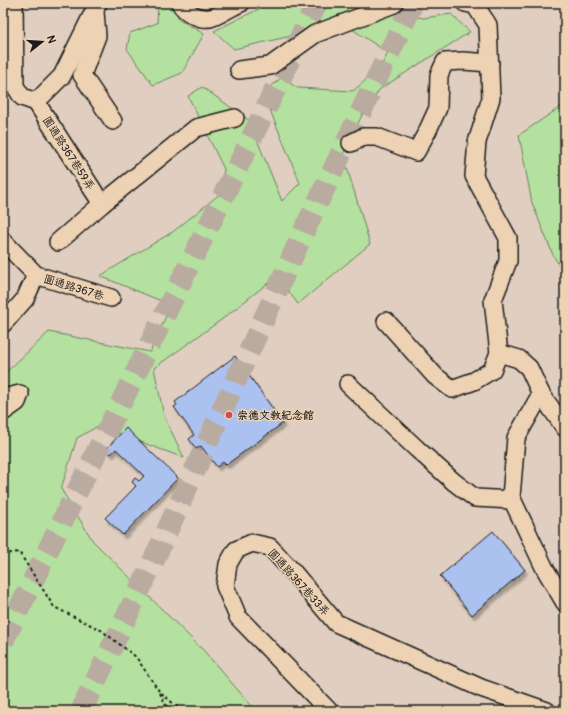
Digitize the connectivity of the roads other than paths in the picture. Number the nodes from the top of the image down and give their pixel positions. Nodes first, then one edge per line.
1 (14, 3) edge
2 (180, 3) edge
3 (241, 3) edge
4 (394, 3) edge
5 (465, 3) edge
6 (96, 7) edge
7 (490, 63) junction
8 (239, 70) dead end
9 (36, 102) junction
10 (235, 118) dead end
11 (113, 121) dead end
12 (351, 143) dead end
13 (102, 204) junction
14 (3, 241) edge
15 (58, 242) dead end
16 (36, 275) junction
17 (111, 298) dead end
18 (386, 321) dead end
19 (3, 324) edge
20 (499, 353) junction
21 (348, 384) dead end
22 (540, 394) junction
23 (3, 398) edge
24 (3, 412) edge
25 (565, 428) edge
26 (512, 500) junction
27 (565, 603) edge
28 (329, 711) edge
29 (547, 711) edge

1 - 9 street
2 - 3 street
4 - 8 street
5 - 7 street
6 - 9 street
6 - 11 street
7 - 12 street
7 - 20 street
9 - 13 street, 圓通路367巷59弄
10 - 13 street
13 - 15 street
14 - 16 street, 圓通路367巷
16 - 17 street, 圓通路367巷
16 - 19 street
18 - 20 street
20 - 22 street
21 - 26 street
22 - 25 street
22 - 26 street
23 - 24 street
26 - 27 street
28 - 29 street, 圓通路367巷33弄

